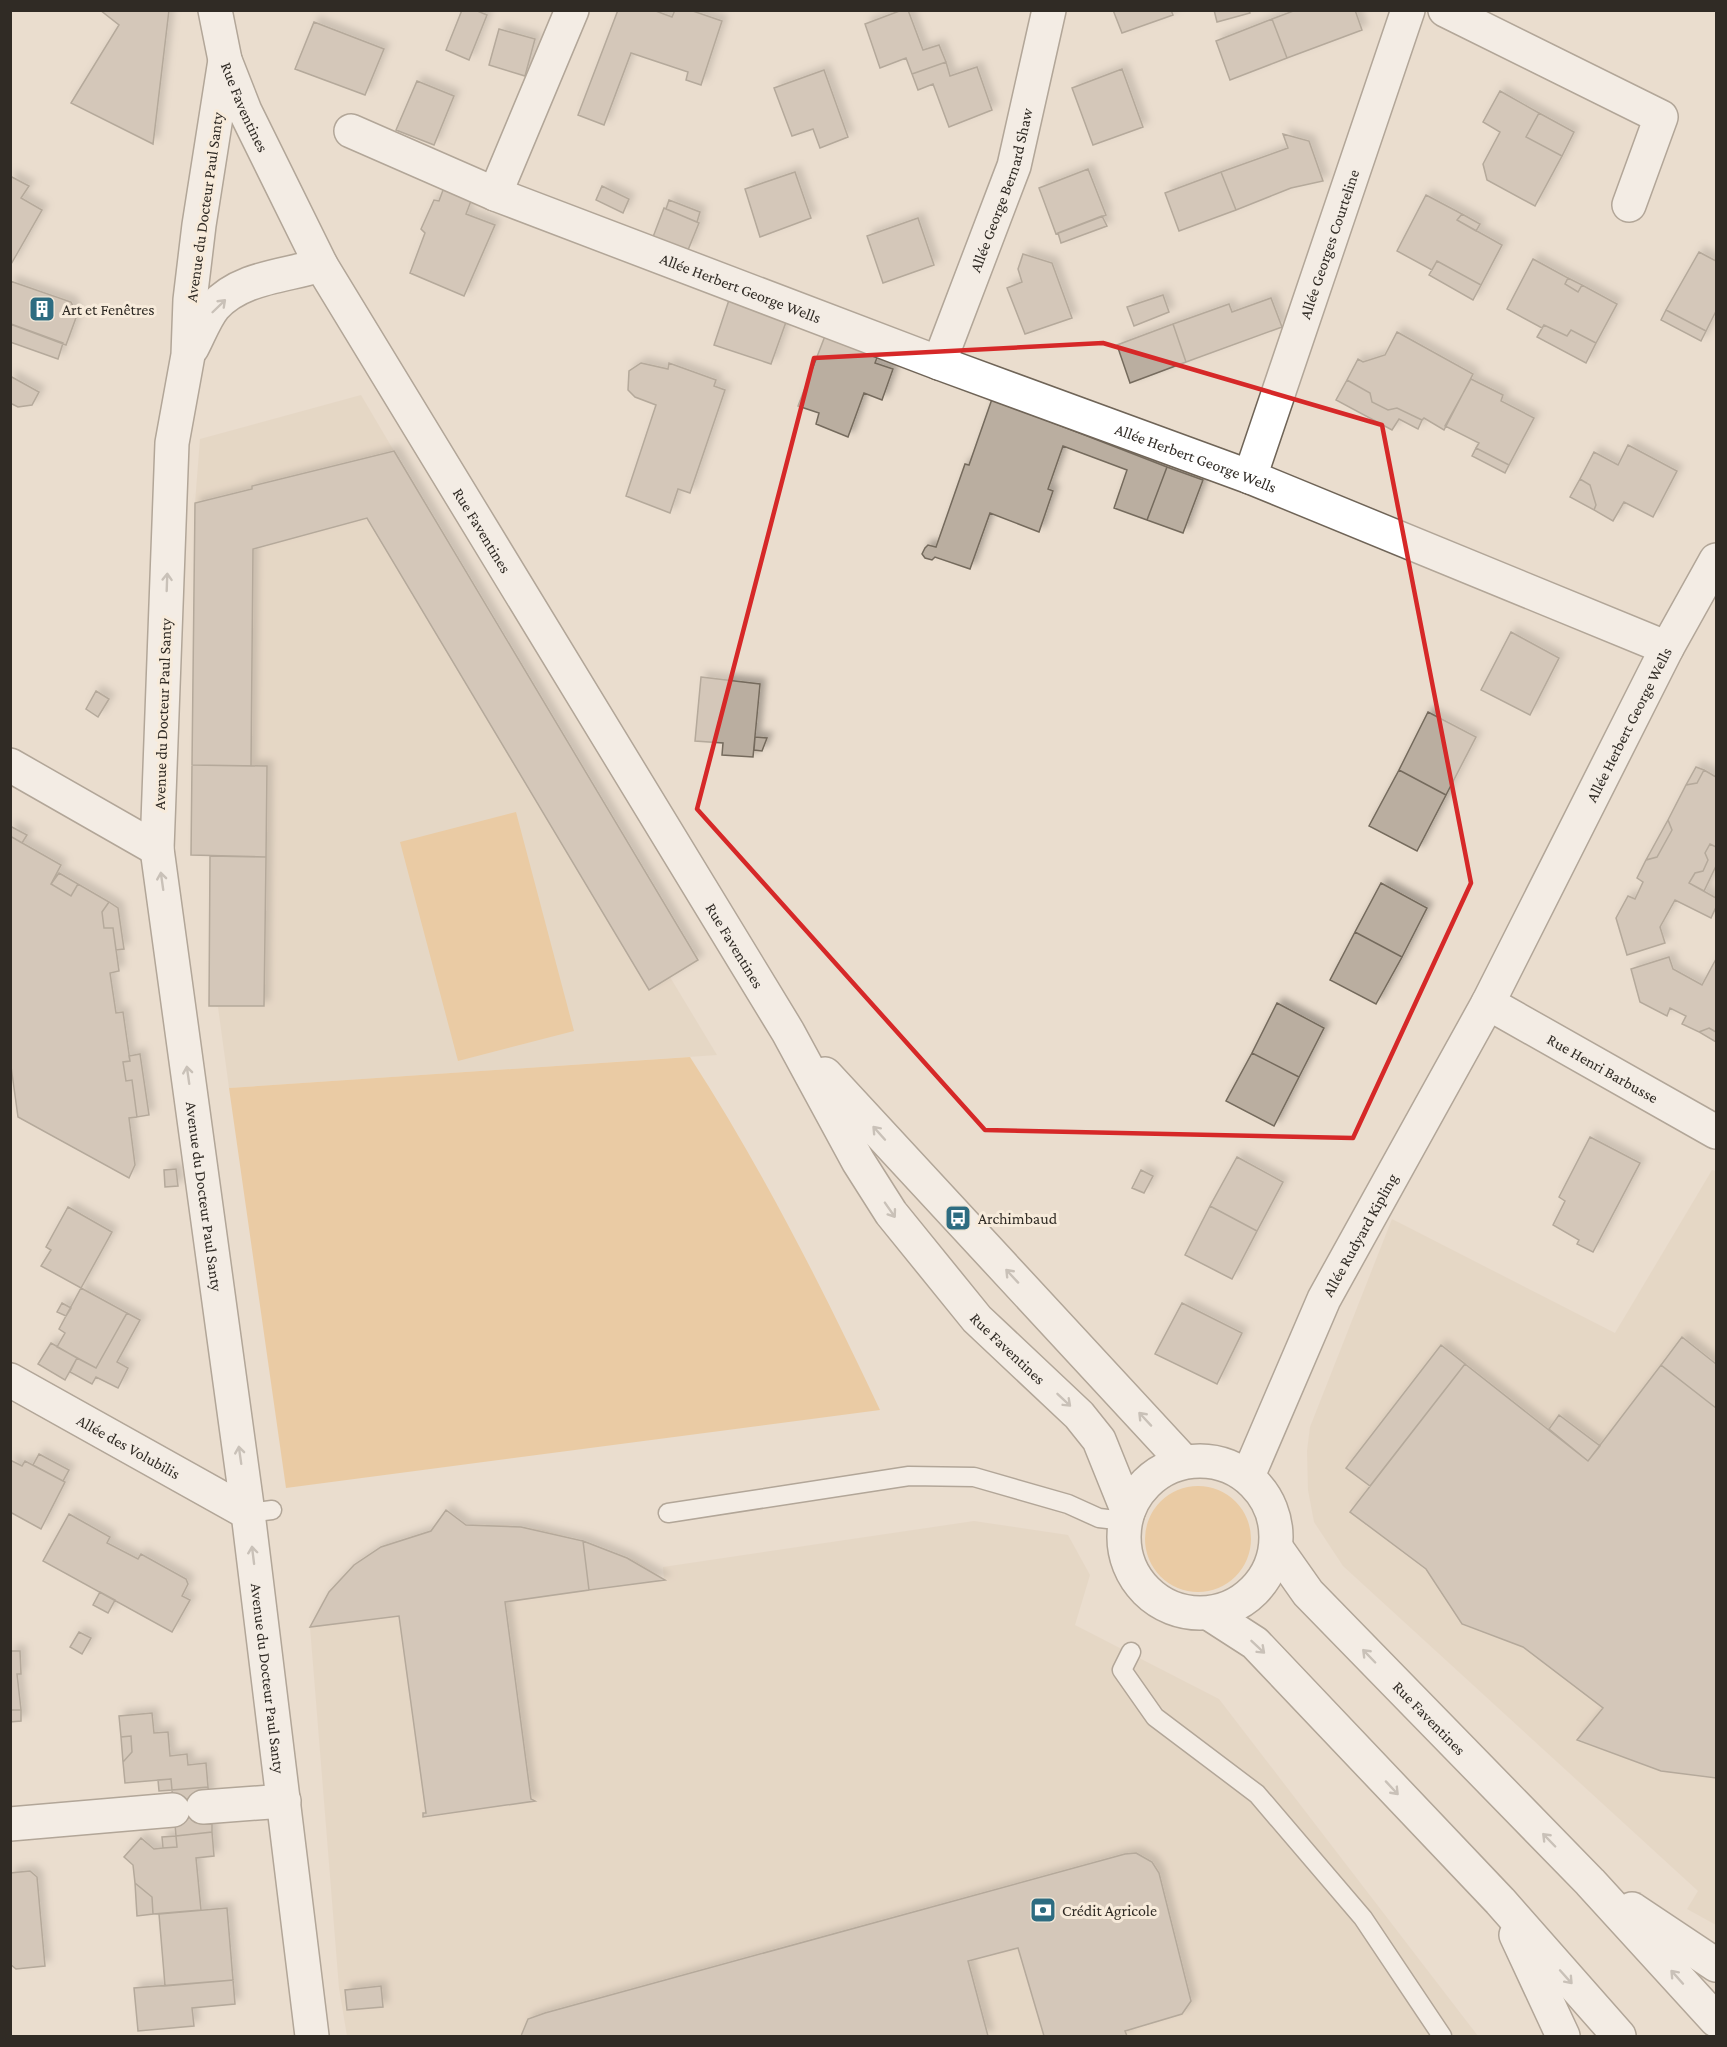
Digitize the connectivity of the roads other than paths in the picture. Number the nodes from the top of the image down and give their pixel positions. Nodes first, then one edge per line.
1 (215, 10) edge
2 (572, 10) edge
3 (1049, 10) edge
4 (1408, 10) edge
5 (1444, 10) edge
6 (225, 60) junction
7 (351, 131) dead end
8 (495, 194) junction
9 (1629, 205) dead end
10 (321, 265) junction
11 (188, 355) junction
12 (939, 363) junction
13 (1251, 477) junction
14 (1716, 560) edge
15 (1667, 648) junction
16 (10, 765) edge
17 (157, 849) junction
18 (1488, 1003) junction
19 (788, 1032) junction
20 (1716, 1132) edge
21 (10, 1380) edge
22 (1184, 1462) junction
23 (1248, 1476) junction
24 (260, 1511) junction
25 (668, 1513) dead end
26 (1126, 1517) junction
27 (1277, 1549) junction
28 (1210, 1614) junction
29 (1131, 1652) dead end
30 (284, 1801) junction
31 (10, 1824) edge
32 (1590, 1882) junction
33 (1500, 1901) junction
34 (1716, 1965) edge
35 (1716, 2020) edge
36 (312, 2037) edge
37 (1442, 2037) edge
38 (1563, 2037) edge
39 (1619, 2037) edge

1 - 6 street, Rue Faventines
2 - 8 street
3 - 12 street, Allée George Bernard Shaw
4 - 13 street, Allée Georges Courteline
5 - 9 street
6 - 10 street, Rue Faventines
6 - 11 street, Avenue du Docteur Paul Santy
7 - 8 street, Allée Herbert George Wells
8 - 12 street, Allée Herbert George Wells
11 -> 10 street, Avenue du Docteur Paul Santy
10 - 19 street, Rue Faventines
17 -> 11 street, Avenue du Docteur Paul Santy
12 - 13 street, Allée Herbert George Wells
13 - 15 street, Allée Herbert George Wells
14 - 15 street
15 - 18 street, Allée Herbert George Wells
16 - 17 street
24 -> 17 street, Avenue du Docteur Paul Santy
18 - 20 street, Rue Henri Barbusse
18 - 23 street, Allée Rudyard Kipling
22 -> 19 street, Rue Faventines
19 -> 26 street, Rue Faventines
21 - 24 street, Allée des Volubilis
22 - 23 street, Rue Faventines
22 - 26 street, Rue Faventines
23 - 27 street, Rue Faventines
30 -> 24 street, Avenue du Docteur Paul Santy
25 - 26 lane
26 - 28 street, Rue Faventines
27 - 28 street, Rue Faventines
32 -> 27 street, Rue Faventines
28 -> 33 street, Rue Faventines
29 - 37 lane
30 - 31 street
30 - 36 street, Avenue du Docteur Paul Santy
32 - 34 street, Rue Faventines
35 -> 32 street, Rue Faventines
33 - 38 street, Rue Faventines
33 -> 39 street, Rue Faventines

